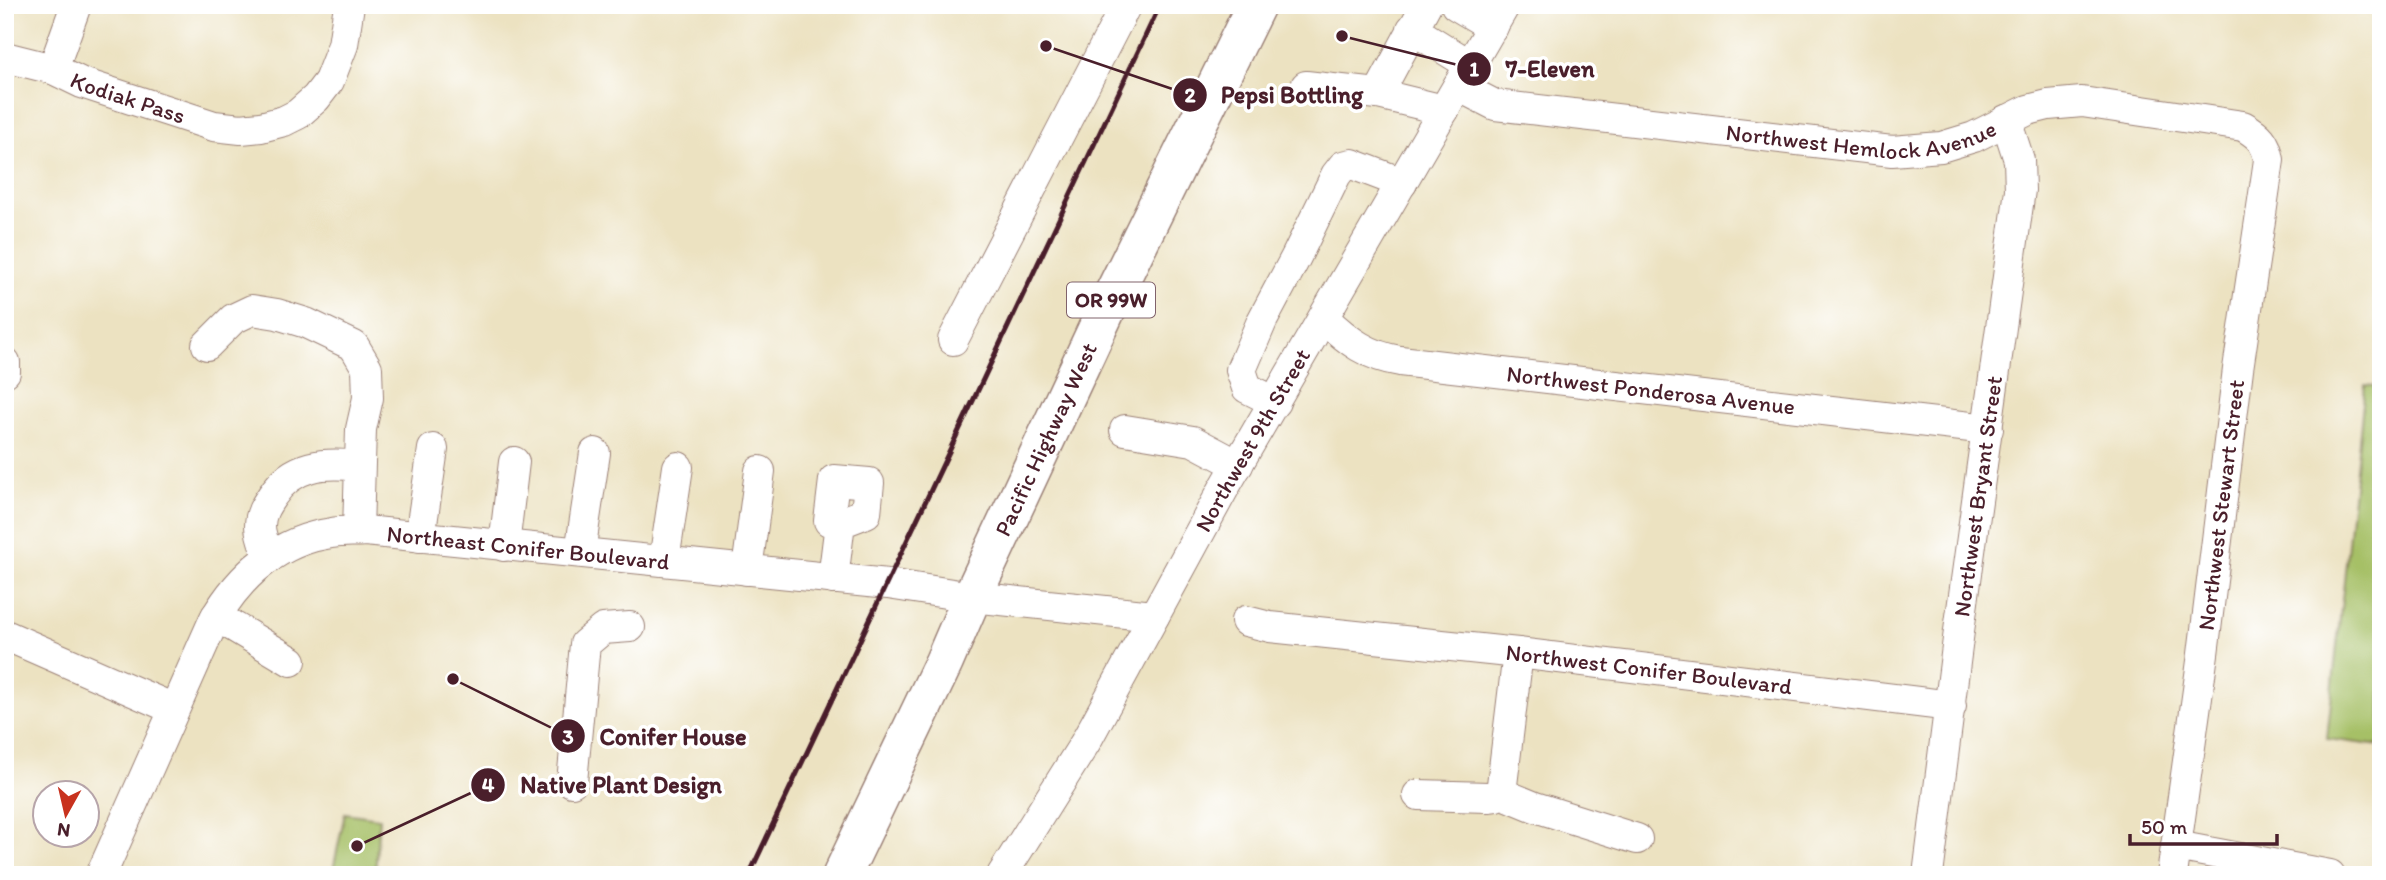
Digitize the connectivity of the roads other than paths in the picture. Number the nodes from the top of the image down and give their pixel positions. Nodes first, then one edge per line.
1 (76, 5) edge
2 (349, 5) edge
3 (1126, 5) edge
4 (1256, 5) edge
5 (1456, 5) edge
6 (1499, 16) edge
7 (1419, 17) edge
8 (5, 57) edge
9 (53, 69) junction
10 (1306, 86) dead end
11 (1457, 87) junction
12 (1378, 94) junction
13 (2006, 120) junction
14 (2260, 137) joint
15 (1402, 183) junction
16 (1325, 319) junction
17 (953, 340) dead end
18 (207, 345) dead end
19 (5, 362) edge
20 (5, 372) edge
21 (1275, 402) junction
22 (1988, 429) junction
23 (1125, 430) dead end
24 (433, 449) dead end
25 (595, 453) dead end
26 (514, 462) dead end
27 (1238, 465) junction
28 (359, 466) junction
29 (678, 467) dead end
30 (760, 471) dead end
31 (840, 523) dead end
32 (358, 531) junction
33 (420, 537) junction
34 (504, 546) junction
35 (580, 552) junction
36 (269, 558) junction
37 (664, 561) junction
38 (747, 569) junction
39 (833, 579) junction
40 (972, 597) junction
41 (216, 616) junction
42 (1154, 617) junction
43 (1246, 621) dead end
44 (630, 627) dead end
45 (5, 635) edge
46 (1518, 653) junction
47 (291, 661) dead end
48 (1951, 706) junction
49 (174, 709) junction
50 (572, 782) dead end
51 (1501, 793) junction
52 (1418, 795) dead end
53 (1637, 839) dead end
54 (2174, 860) edge
55 (101, 875) edge
56 (842, 875) edge
57 (1002, 875) edge
58 (1928, 875) edge
59 (2330, 875) edge

1 - 9 street
2 - 9 street, Kodiak Pass
3 - 17 street
4 - 40 highway, Pacific Highway West / OR 99W
5 - 6 street
6 - 11 street, Northwest 9th Street
7 - 11 street
7 - 12 street
8 - 9 street, Kodiak Pass
10 - 12 street
11 - 12 street
11 - 13 street, Northwest Hemlock Avenue
11 - 15 street, Northwest 9th Street
13 - 14 street, Northwest Hemlock Avenue
13 - 22 street, Northwest Bryant Street
14 - 54 street, Northwest Stewart Street
15 - 16 street, Northwest 9th Street
15 - 21 street
16 - 21 street, Northwest 9th Street
16 - 22 street, Northwest Ponderosa Avenue
18 - 28 street
19 - 20 street
21 - 27 street, Northwest 9th Street
22 - 48 street, Northwest Bryant Street
23 - 27 street
24 - 33 street
25 - 35 street
26 - 34 street
27 - 42 street, Northwest 9th Street
28 - 32 street
28 - 36 street
29 - 37 street
30 - 38 street
31 - 39 street
32 - 33 street, Northeast Conifer Boulevard
32 - 36 street, Northeast Conifer Boulevard
33 - 34 street, Northeast Conifer Boulevard
34 - 35 street, Northeast Conifer Boulevard
35 - 37 street, Northeast Conifer Boulevard
36 - 41 street, Northeast Conifer Boulevard
37 - 38 street, Northeast Conifer Boulevard
38 - 39 street, Northeast Conifer Boulevard
39 - 40 street, Northeast Conifer Boulevard
40 - 42 street, Northeast Conifer Boulevard
40 - 56 highway, Pacific Highway West / OR 99W
41 - 47 street
41 - 49 street, Northeast Conifer Boulevard
42 - 57 street, Northwest 9th Street
43 - 46 street, Northwest Conifer Boulevard
44 - 50 street
45 - 49 street
46 - 48 street, Northwest Conifer Boulevard
46 - 51 street
48 - 58 street, Northwest Bryant Street
49 - 55 street, Northeast Conifer Boulevard
51 - 52 street
51 - 53 street
54 - 59 street

